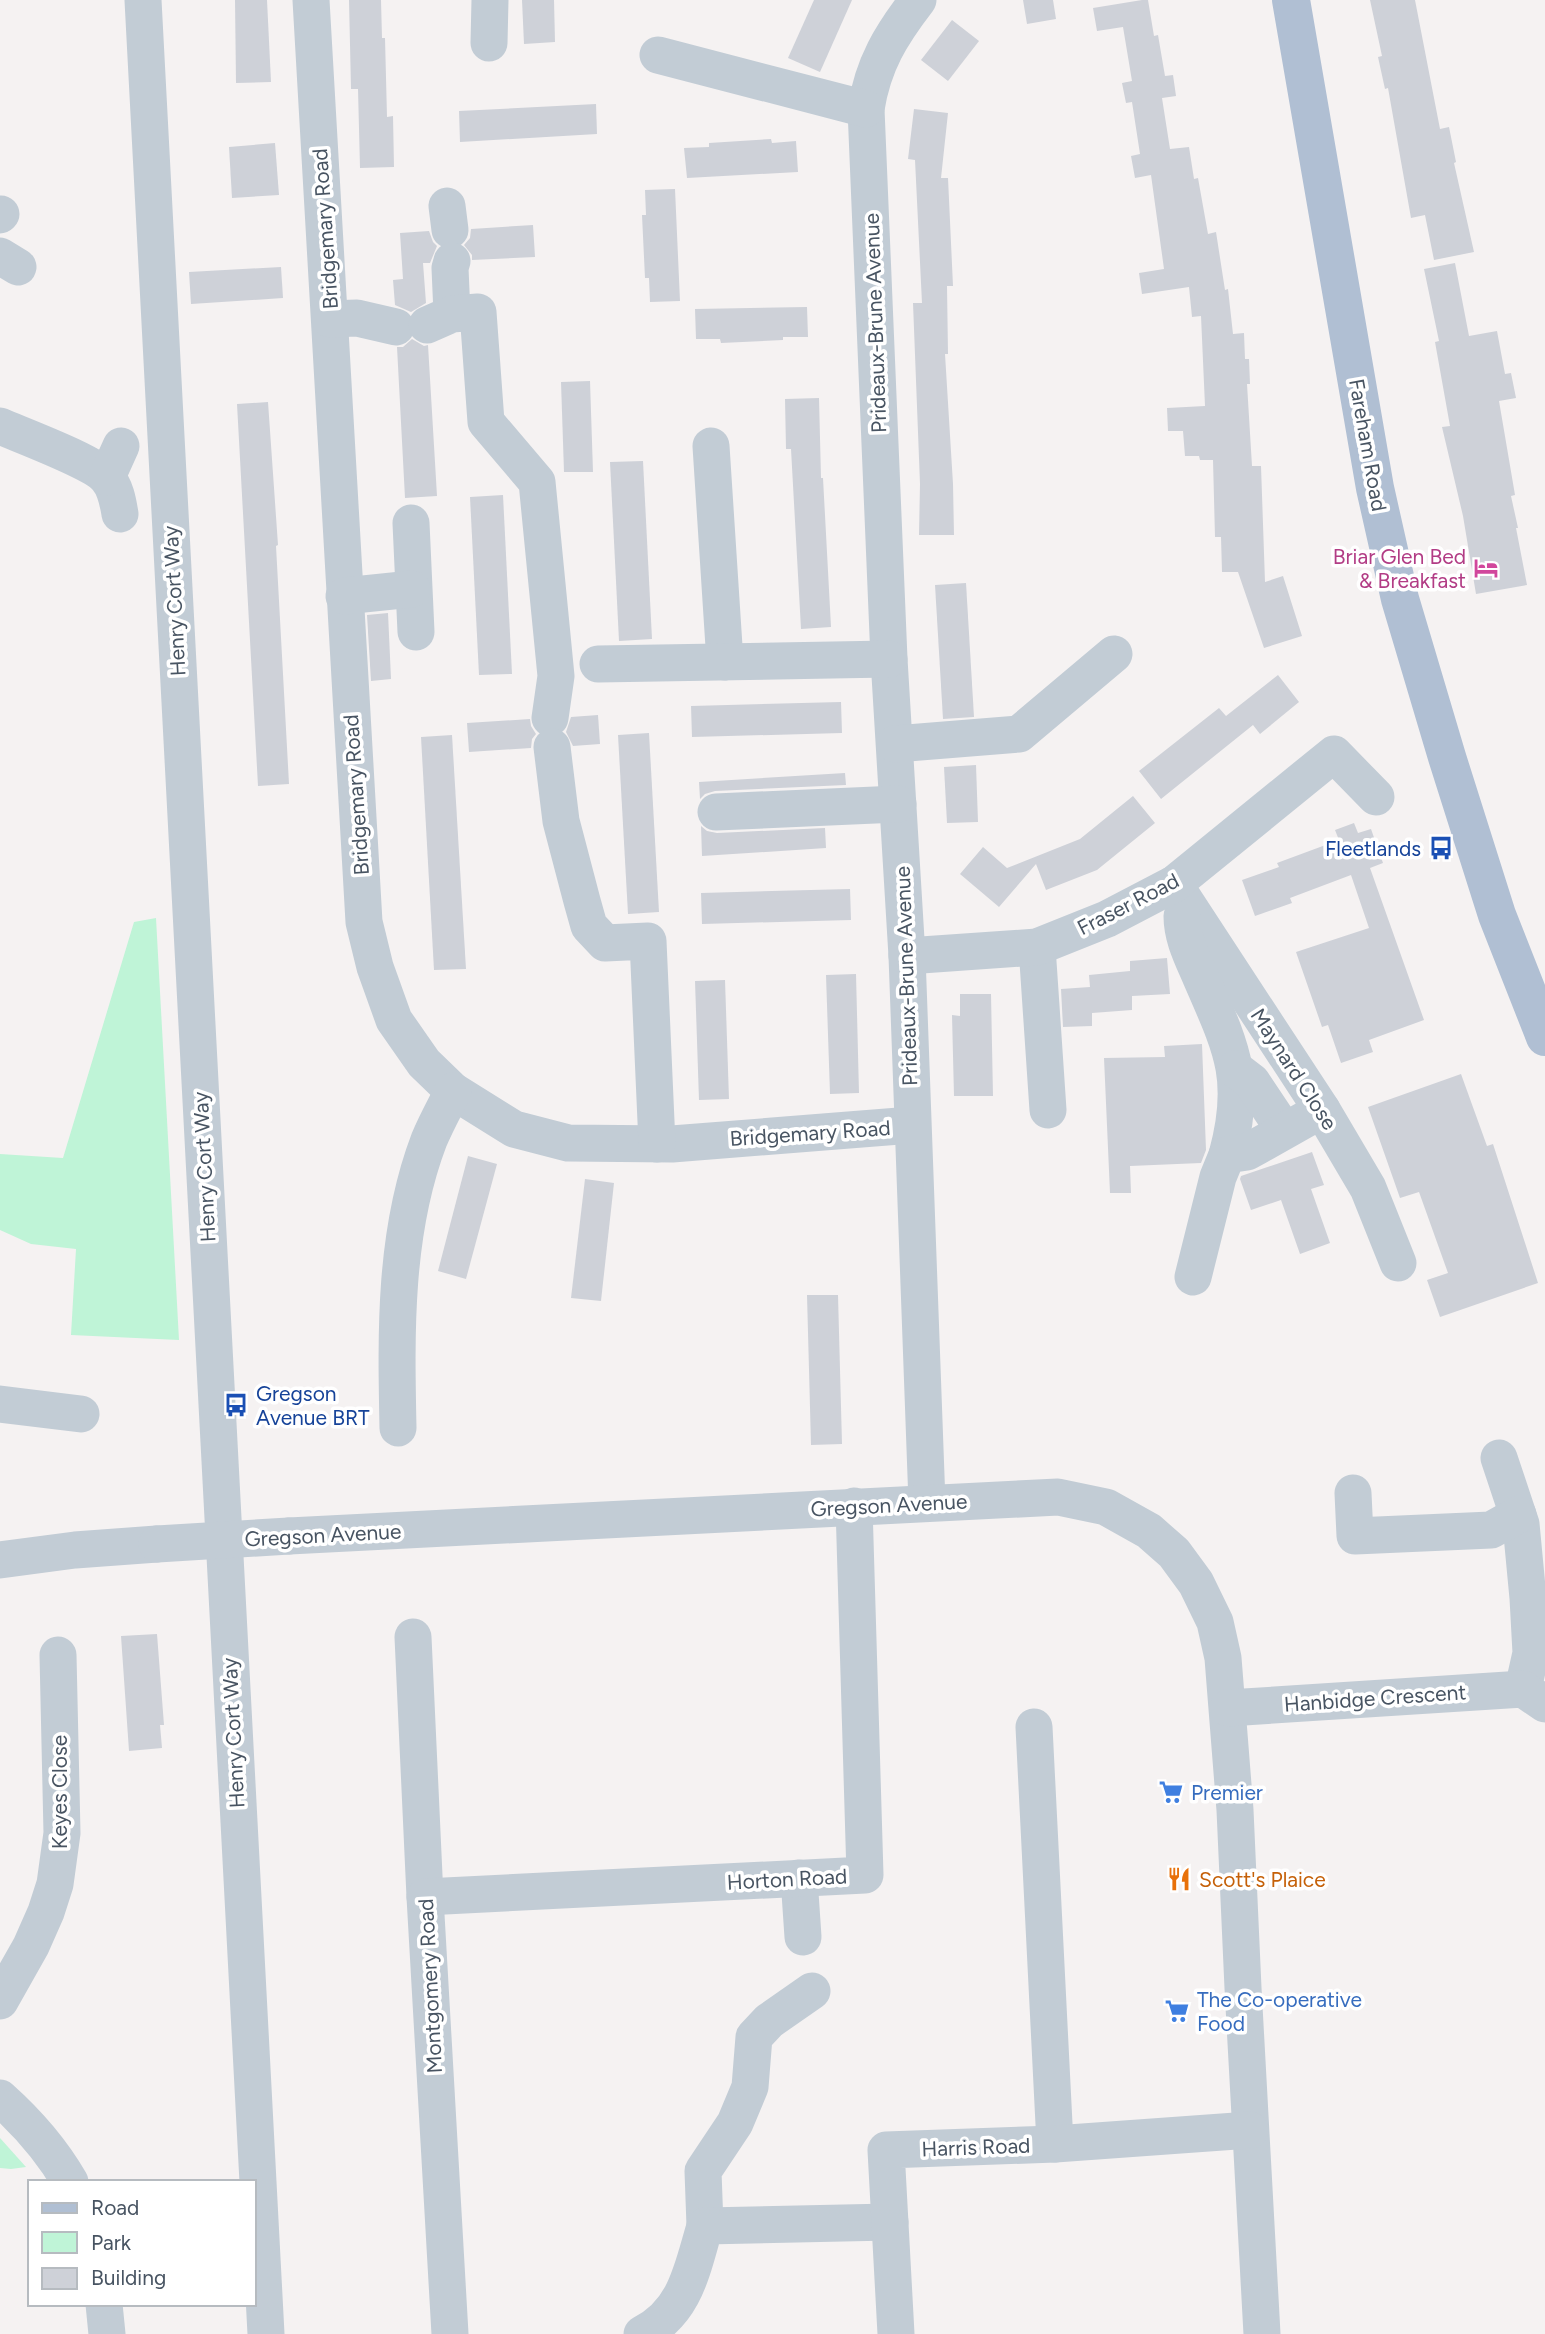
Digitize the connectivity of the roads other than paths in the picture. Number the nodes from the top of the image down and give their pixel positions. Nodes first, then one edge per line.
1 (143, 0) edge
2 (310, 0) edge
3 (490, 0) edge
4 (918, 0) edge
5 (1291, 0) edge
6 (489, 43) dead end
7 (657, 55) dead end
8 (866, 109) junction
9 (450, 232) dead end
10 (330, 319) junction
11 (425, 322) junction
12 (0, 426) edge
13 (710, 446) dead end
14 (120, 514) dead end
15 (411, 523) dead end
16 (412, 589) junction
17 (344, 596) junction
18 (416, 632) dead end
19 (1114, 654) dead end
20 (889, 659) junction
21 (725, 663) junction
22 (598, 664) dead end
23 (895, 744) junction
24 (1376, 797) dead end
25 (898, 804) junction
26 (716, 812) dead end
27 (1179, 892) junction
28 (1037, 947) junction
29 (907, 956) junction
30 (1545, 1037) edge
31 (1235, 1069) junction
32 (453, 1091) junction
33 (1048, 1110) dead end
34 (1322, 1110) junction
35 (912, 1125) junction
36 (1284, 1130) junction
37 (657, 1144) junction
38 (1227, 1155) junction
39 (1398, 1263) dead end
40 (1194, 1276) dead end
41 (0, 1404) edge
42 (81, 1414) dead end
43 (398, 1428) dead end
44 (1499, 1458) dead end
45 (1353, 1493) dead end
46 (927, 1503) junction
47 (855, 1506) junction
48 (1518, 1516) junction
49 (0, 1560) edge
50 (413, 1637) dead end
51 (58, 1655) dead end
52 (1534, 1696) edge
53 (1228, 1708) junction
54 (1034, 1727) dead end
55 (799, 1878) junction
56 (425, 1897) junction
57 (803, 1937) dead end
58 (812, 1992) dead end
59 (0, 2001) edge
60 (0, 2098) edge
61 (1250, 2130) junction
62 (1055, 2144) junction
63 (69, 2180) edge
64 (890, 2221) junction
65 (714, 2225) junction
66 (104, 2306) edge
67 (107, 2334) edge
68 (266, 2334) edge
69 (450, 2334) edge
70 (642, 2334) edge
71 (896, 2334) edge
72 (1262, 2334) edge

1 - 68 street, Henry Cort Way
2 - 10 street, Bridgemary Road
3 - 6 street
4 - 8 street, Prideaux-Brune Avenue
5 - 30 main road, Fareham Road
7 - 8 street
8 - 20 street, Prideaux-Brune Avenue
9 - 11 street
10 - 11 street
10 - 17 street, Bridgemary Road
11 - 37 street
12 - 14 street
13 - 21 street
15 - 16 street
16 - 17 street
16 - 18 street
17 - 32 street, Bridgemary Road
19 - 23 street
20 - 21 street
20 - 23 street, Prideaux-Brune Avenue
21 - 22 street
23 - 25 street, Prideaux-Brune Avenue
24 - 27 street, Fraser Road
25 - 26 street
25 - 29 street, Prideaux-Brune Avenue
27 - 28 street, Fraser Road
27 - 31 street
27 - 34 street, Maynard Close
28 - 29 street, Fraser Road
28 - 33 street
29 - 35 street, Prideaux-Brune Avenue
31 - 36 street
31 - 38 street
32 - 37 street, Bridgemary Road
32 - 43 street
34 - 36 street
34 - 39 street, Maynard Close
35 - 37 street, Bridgemary Road
35 - 46 street, Prideaux-Brune Avenue
36 - 38 street
38 - 40 street
41 - 42 street
44 - 48 street, Hanbidge Crescent
45 - 48 street
46 - 47 street, Gregson Avenue
46 - 53 street, Gregson Avenue
47 - 49 street, Gregson Avenue, bridge
47 - 55 street, Horton Road
48 - 52 street, Hanbidge Crescent
50 - 56 street, Montgomery Road
51 - 59 street, Keyes Close
52 - 53 street, Hanbidge Crescent
53 - 61 street, Gregson Avenue
54 - 62 street
55 - 56 street, Horton Road
55 - 57 street
56 - 69 street, Montgomery Road
58 - 65 street
60 - 63 street
61 - 62 street, Harris Road
61 - 72 street, Gregson Avenue
62 - 64 street, Harris Road
64 - 65 street
64 - 71 street, Harris Road
65 - 70 street
66 - 67 street

